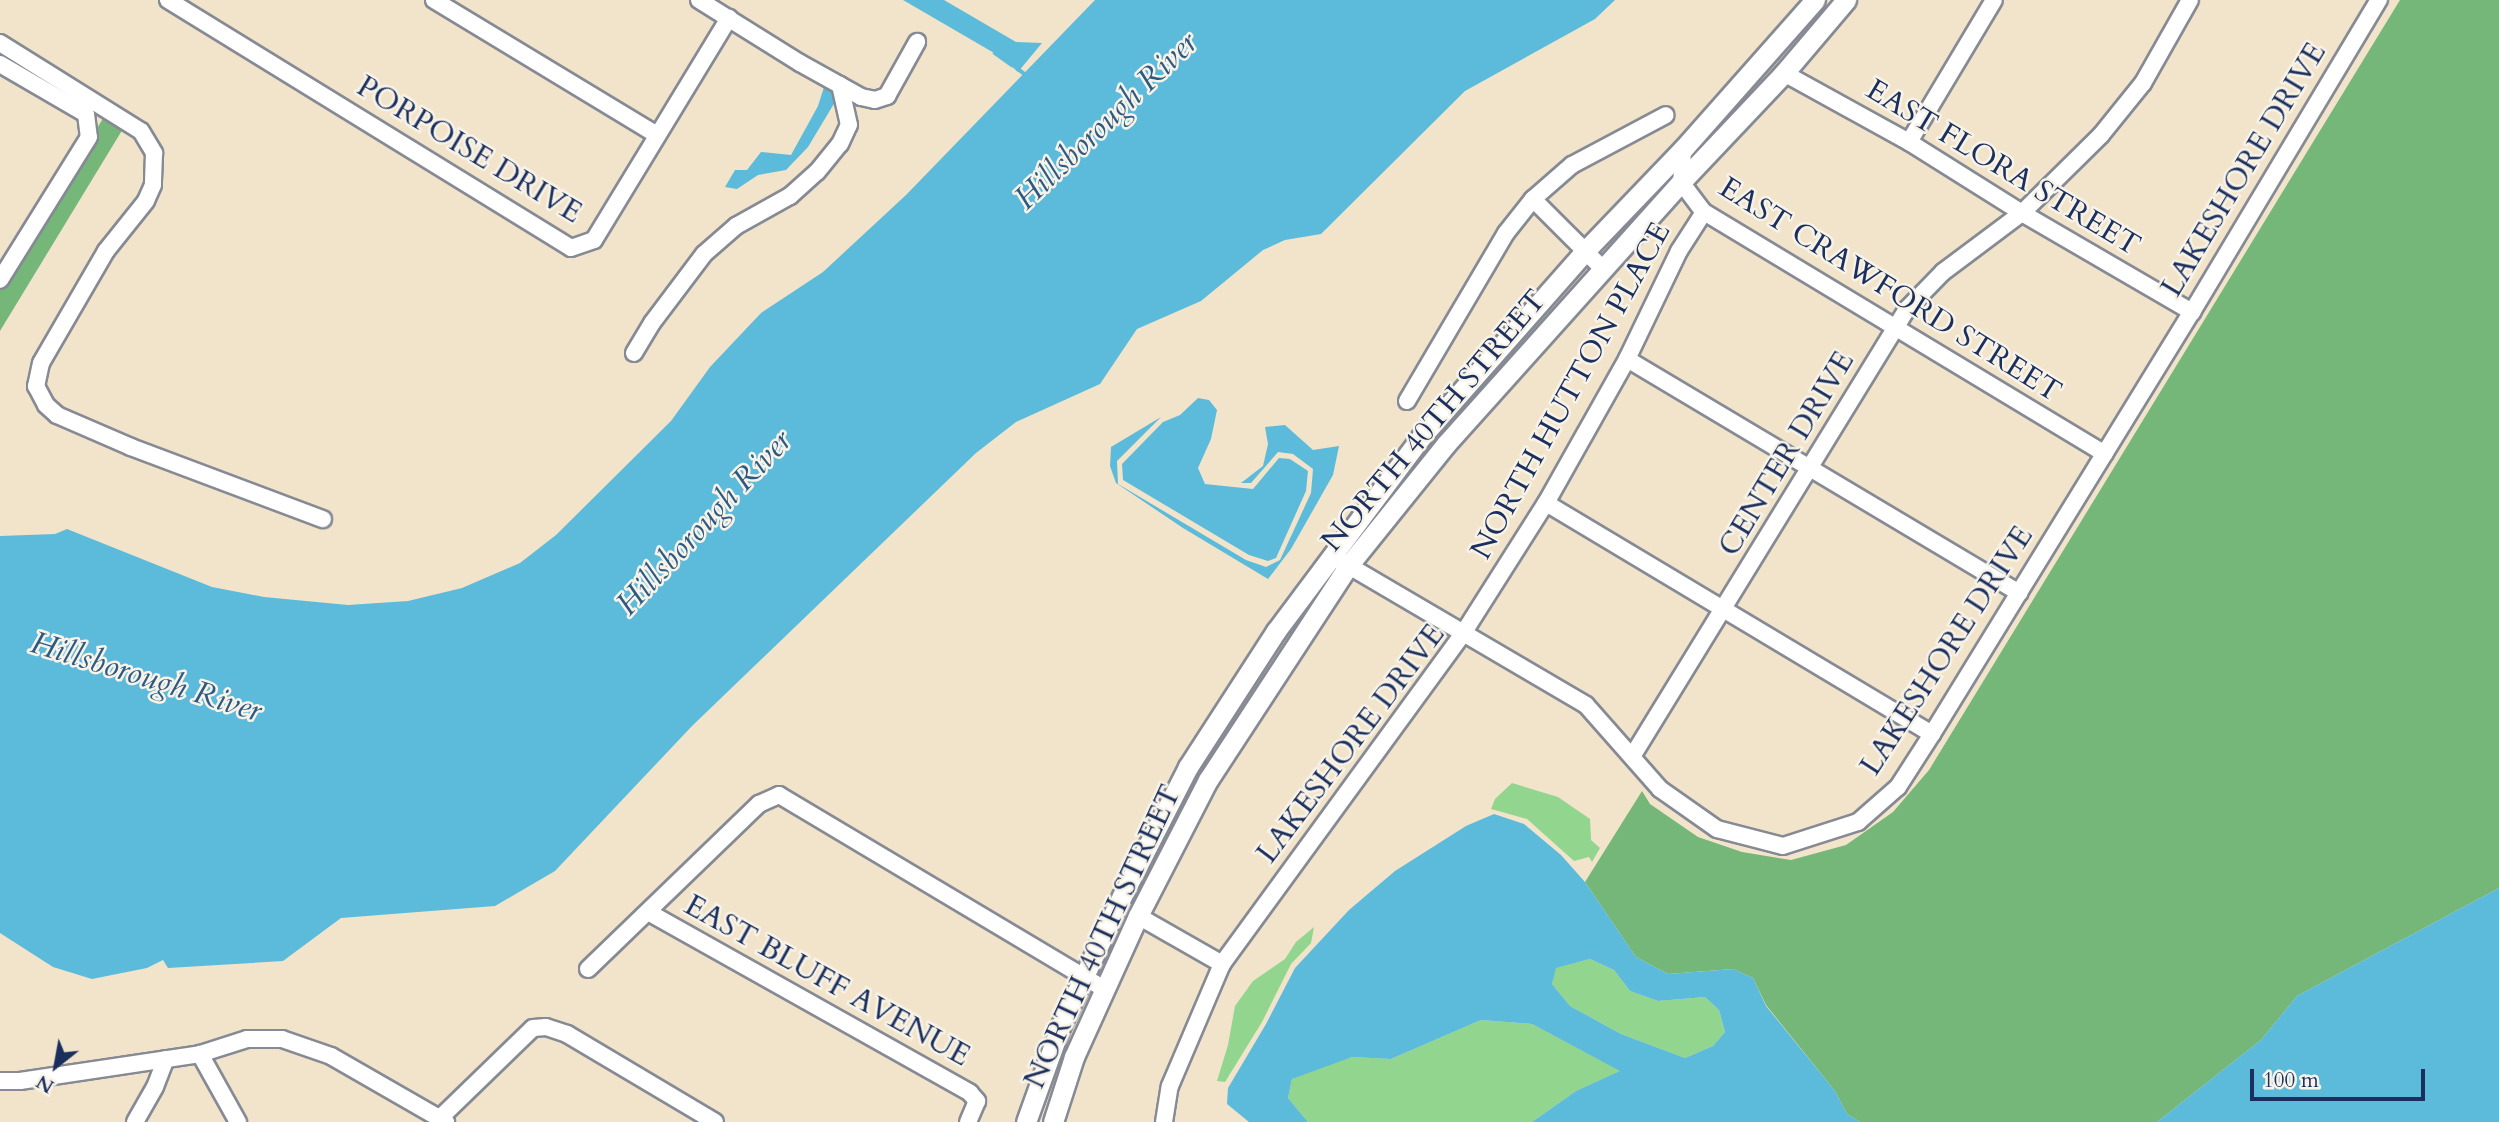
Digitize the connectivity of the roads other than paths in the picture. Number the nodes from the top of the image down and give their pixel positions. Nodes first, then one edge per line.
1 (168, 0) edge
2 (434, 0) edge
3 (699, 0) edge
4 (1815, 0) edge
5 (1846, 0) edge
6 (1994, 0) edge
7 (2190, 0) edge
8 (2379, 0) edge
9 (729, 18) junction
10 (917, 42) dead end
11 (0, 43) edge
12 (0, 64) edge
13 (1784, 73) junction
14 (840, 85) junction
15 (1666, 115) dead end
16 (657, 135) junction
17 (1909, 142) junction
18 (1683, 149) junction
19 (1681, 182) junction
20 (1532, 199) junction
21 (1704, 212) junction
22 (2022, 213) junction
23 (1586, 250) junction
24 (1603, 269) junction
25 (0, 280) edge
26 (2192, 312) junction
27 (1895, 330) junction
28 (634, 353) dead end
29 (1628, 359) junction
30 (1407, 401) dead end
31 (2105, 454) junction
32 (1811, 468) junction
33 (1546, 503) junction
34 (323, 519) dead end
35 (1331, 555) junction
36 (1348, 566) junction
37 (2020, 593) junction
38 (1725, 610) junction
39 (1464, 632) junction
40 (1932, 734) junction
41 (1633, 755) junction
42 (1188, 768) junction
43 (1208, 780) junction
44 (648, 912) junction
45 (1138, 916) junction
46 (1222, 964) junction
47 (588, 969) dead end
48 (1084, 975) junction
49 (1105, 989) junction
50 (201, 1054) junction
51 (166, 1059) junction
52 (0, 1081) edge
53 (443, 1120) edge
54 (135, 1122) edge
55 (238, 1122) edge
56 (715, 1122) edge
57 (968, 1122) edge
58 (1026, 1122) edge
59 (1053, 1122) edge
60 (1164, 1122) edge

1 - 16 street, PORPOISE DRIVE
2 - 16 street
3 - 9 street
4 - 18 main road, NORTH 40TH STREET
5 - 13 main road, NORTH 40TH STREET
6 - 17 street
7 - 22 street, CENTER DRIVE
8 - 26 street, LAKESHORE DRIVE
9 - 14 street
9 - 16 street, PORPOISE DRIVE
10 - 14 street
11 - 34 street
12 - 25 street
13 - 17 street, EAST FLORA STREET
13 - 19 main road, NORTH 40TH STREET
14 - 28 street
15 - 20 street
17 - 22 street, EAST FLORA STREET
18 - 19 street, EAST CRAWFORD STREET
18 - 23 main road, NORTH 40TH STREET
19 - 21 street, EAST CRAWFORD STREET
19 - 24 main road, NORTH 40TH STREET
20 - 23 street
20 - 30 street
21 - 27 street, EAST CRAWFORD STREET
21 - 29 street, NORTH HUTTON PLACE
22 - 26 street, EAST FLORA STREET
22 - 27 street, CENTER DRIVE
23 - 24 street
23 - 35 main road, NORTH 40TH STREET
24 - 36 main road, NORTH 40TH STREET
26 - 31 street, LAKESHORE DRIVE
27 - 31 street, EAST CRAWFORD STREET
27 - 32 street, CENTER DRIVE
29 - 32 street
29 - 33 street, NORTH HUTTON PLACE
31 - 37 street, LAKESHORE DRIVE
32 - 37 street
32 - 38 street, CENTER DRIVE
33 - 38 street
33 - 39 street, NORTH HUTTON PLACE
35 - 36 street
35 - 42 main road, NORTH 40TH STREET
36 - 39 street
36 - 43 main road, NORTH 40TH STREET
37 - 40 street, LAKESHORE DRIVE
38 - 40 street
38 - 41 street, CENTER DRIVE
39 - 41 street, LAKESHORE DRIVE
39 - 46 street, LAKESHORE DRIVE
40 - 41 street, LAKESHORE DRIVE
42 - 43 main road
42 - 48 main road, NORTH 40TH STREET
43 - 45 main road, NORTH 40TH STREET
44 - 47 street
44 - 48 street
44 - 57 street, EAST BLUFF AVENUE
45 - 46 street
45 - 49 main road, NORTH 40TH STREET
46 - 60 street, LAKESHORE DRIVE
48 - 49 street
48 - 58 main road, NORTH 40TH STREET
49 - 59 main road, NORTH 40TH STREET
50 - 51 street
50 - 53 street
50 - 55 street
51 - 52 street
51 - 54 street
53 - 56 street

